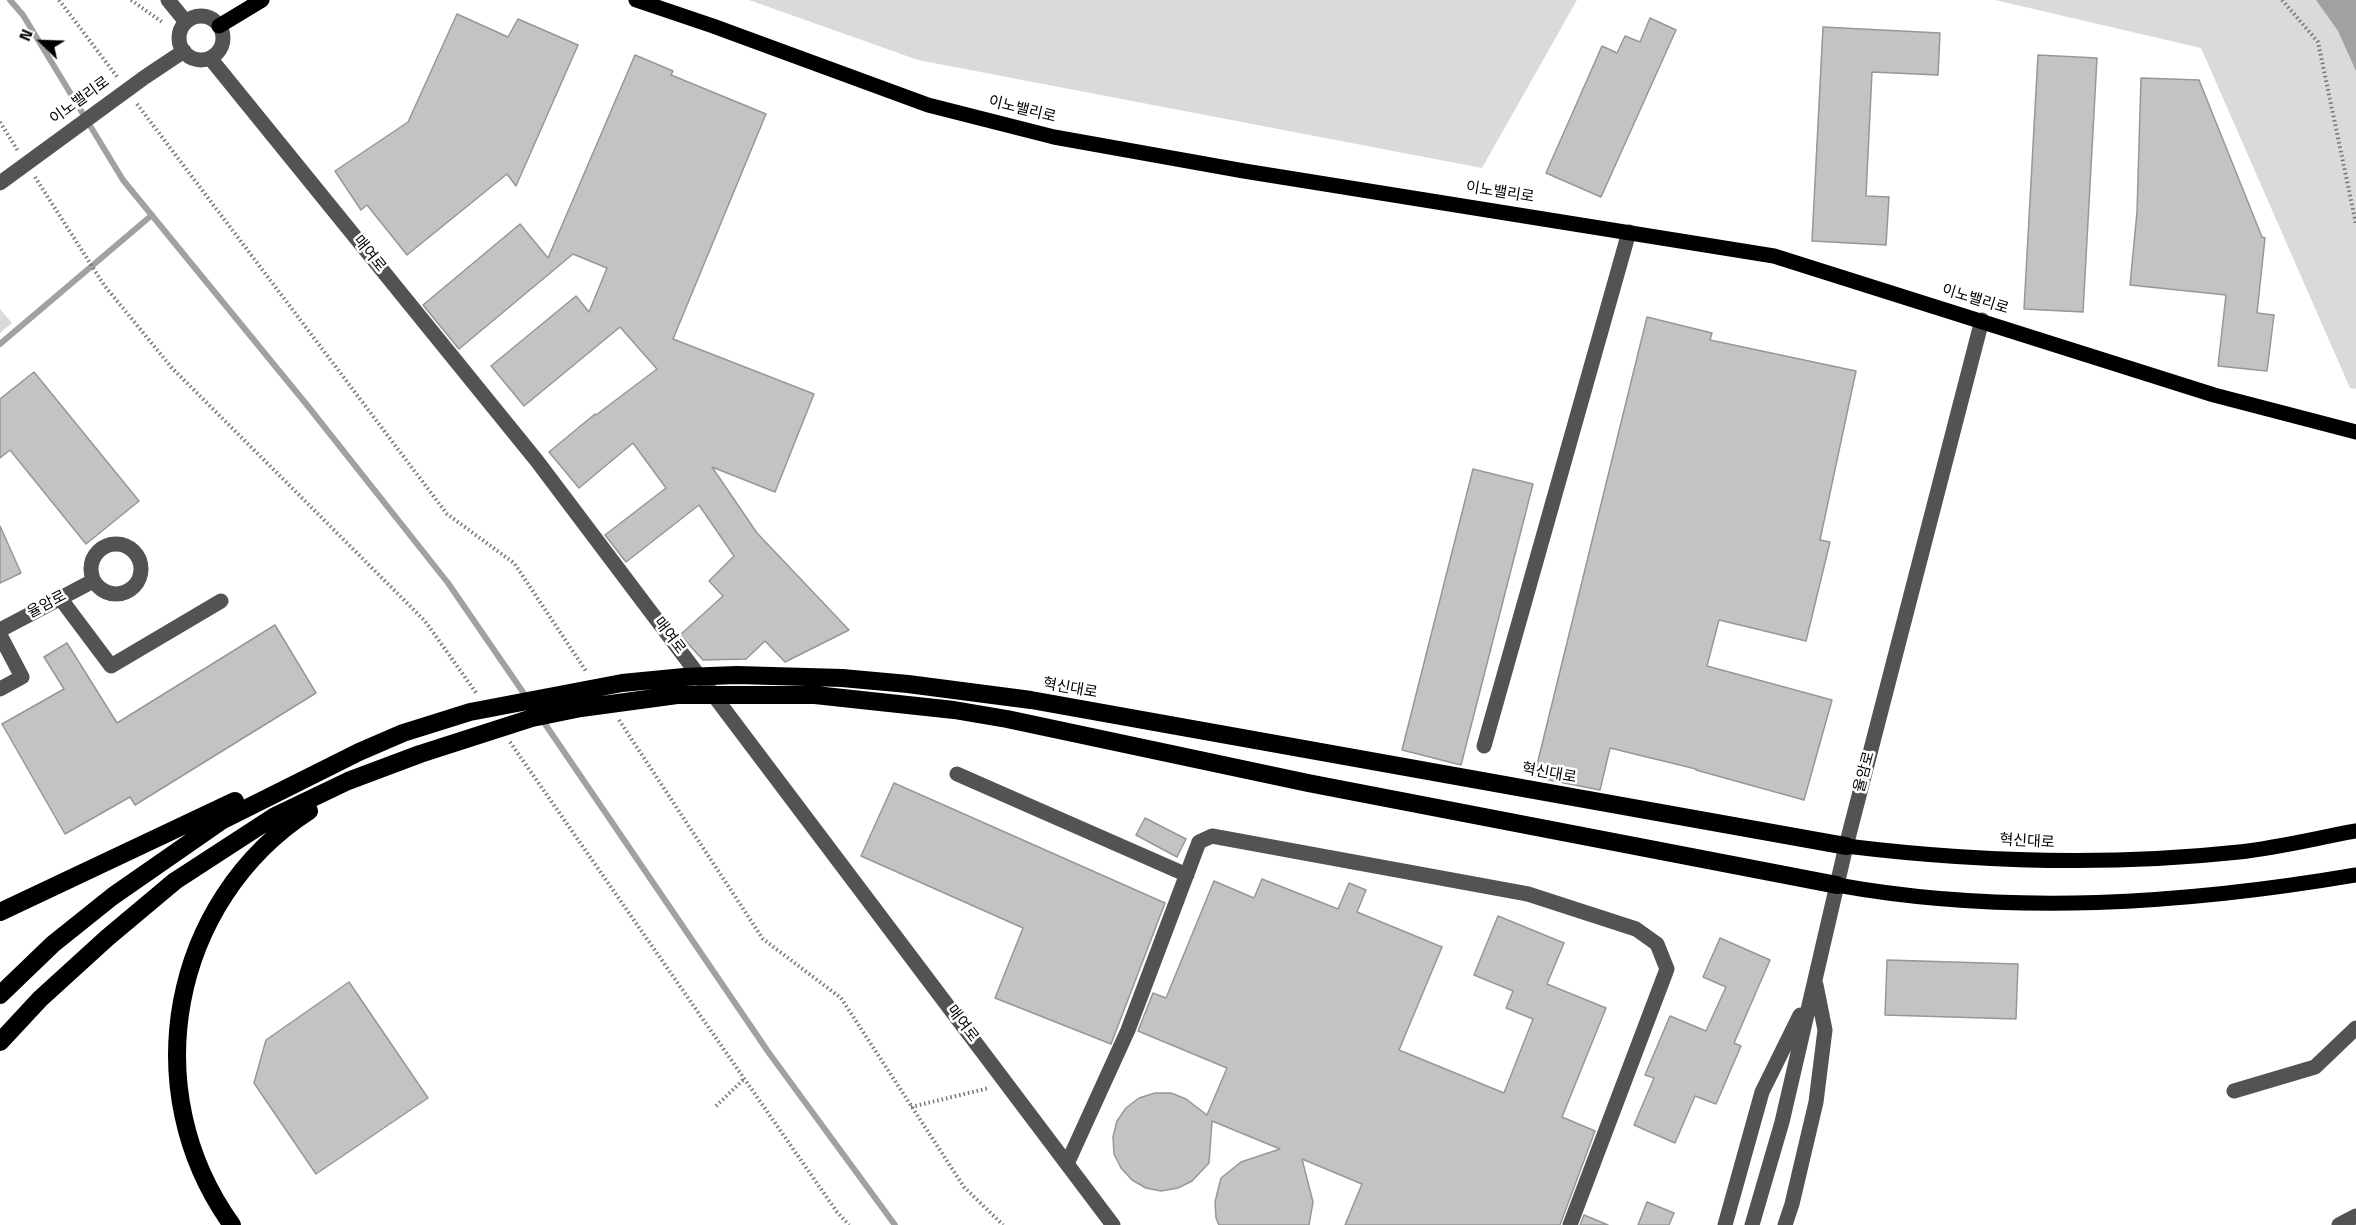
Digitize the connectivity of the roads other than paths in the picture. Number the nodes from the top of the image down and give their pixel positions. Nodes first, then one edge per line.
1 (168, 0) edge
2 (262, 0) edge
3 (636, 0) edge
4 (219, 26) junction
5 (183, 29) junction
6 (184, 51) junction
7 (210, 58) junction
8 (0, 183) edge
9 (1629, 232) junction
10 (1982, 320) junction
11 (2356, 432) edge
12 (93, 581) dead end
13 (60, 598) junction
14 (221, 601) dead end
15 (0, 630) edge
16 (0, 636) edge
17 (0, 689) edge
18 (1484, 746) dead end
19 (359, 752) junction
20 (420, 754) junction
21 (957, 774) dead end
22 (2356, 831) edge
23 (1846, 846) junction
24 (1187, 875) junction
25 (2356, 875) edge
26 (1838, 885) junction
27 (0, 912) edge
28 (1815, 980) junction
29 (0, 995) edge
30 (2356, 1028) edge
31 (0, 1042) edge
32 (2234, 1091) dead end
33 (1067, 1164) junction
34 (2356, 1216) edge
35 (232, 1225) edge
36 (1113, 1225) edge
37 (1570, 1225) edge
38 (1725, 1225) edge
39 (1752, 1225) edge
40 (1785, 1225) edge
41 (2339, 1225) edge

1 - 5 street
2 - 4 main road
3 - 9 main road, 이노밸리로
4 - 5 street
4 - 7 street
5 - 6 street
6 - 7 street
6 - 8 street, 이노밸리로
7 - 33 street, 매여로
9 - 10 main road, 이노밸리로
9 - 18 street
10 - 11 main road, 이노밸리로
10 - 23 street, 율암로
12 - 13 street, 율암로
13 - 14 street
13 - 15 street, 율암로
16 - 17 street
19 - 23 highway, 혁신대로
19 - 27 highway
19 - 29 highway
20 - 26 highway
20 - 31 highway
20 - 35 highway
21 - 24 street
22 - 23 main road, 혁신대로
23 - 26 street, 율암로
24 - 33 street
24 - 37 street
25 - 26 main road
26 - 28 street, 율암로
28 - 38 street
28 - 39 street, 율암로
28 - 40 street
30 - 32 street
33 - 36 street, 매여로
34 - 41 street

